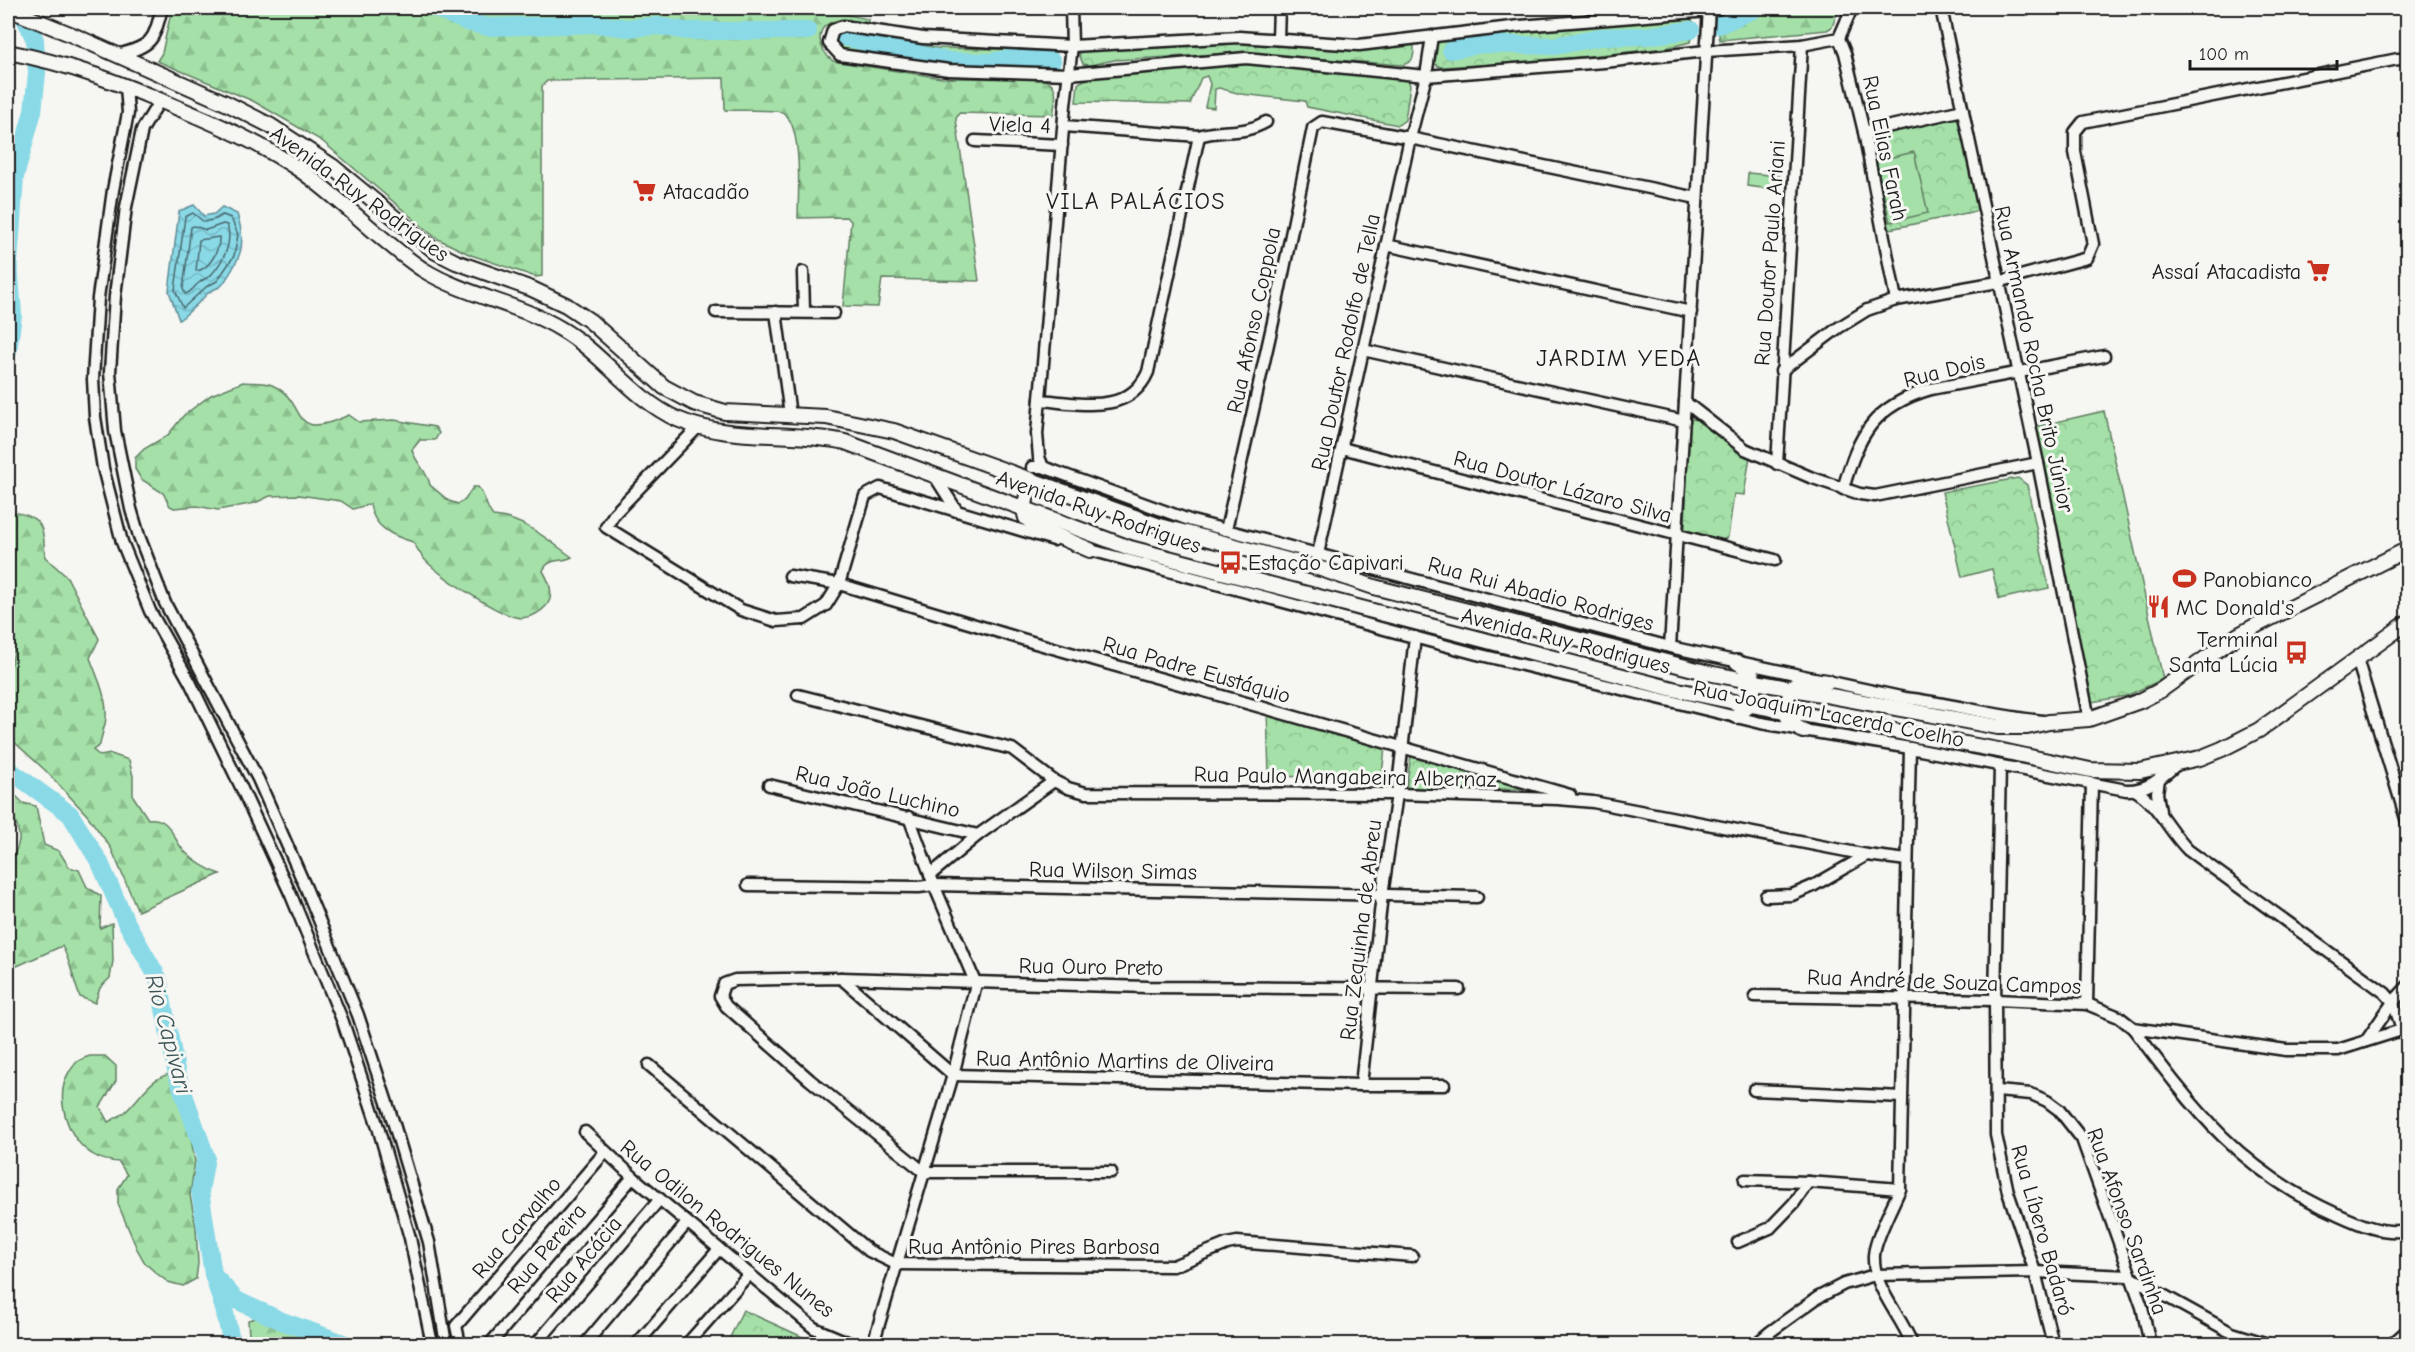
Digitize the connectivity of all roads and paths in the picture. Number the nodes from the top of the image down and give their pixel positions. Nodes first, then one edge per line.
1 (162, 8) edge
2 (1071, 8) edge
3 (1279, 8) edge
4 (1712, 8) edge
5 (1852, 8) edge
6 (1941, 8) edge
7 (8, 9) edge
8 (1432, 36) junction
9 (1839, 38) junction
10 (1278, 39) junction
11 (1802, 45) junction
12 (1072, 46) junction
13 (1706, 51) junction
14 (9, 52) edge
15 (118, 56) junction
16 (2408, 60) edge
17 (1069, 74) junction
18 (1426, 76) junction
19 (126, 86) junction
20 (160, 100) junction
21 (1963, 110) junction
22 (1266, 122) dead end
23 (1064, 126) junction
24 (1864, 132) junction
25 (1199, 136) junction
26 (1410, 138) junction
27 (975, 141) dead end
28 (1062, 145) junction
29 (1697, 198) junction
30 (1386, 245) junction
31 (803, 272) dead end
32 (1998, 282) junction
33 (1896, 300) junction
34 (804, 311) junction
35 (716, 312) dead end
36 (776, 312) junction
37 (834, 312) dead end
38 (1690, 312) junction
39 (1363, 350) junction
40 (2104, 356) dead end
41 (1781, 371) junction
42 (2018, 372) junction
43 (1040, 400) junction
44 (1685, 402) junction
45 (790, 415) junction
46 (1684, 421) junction
47 (699, 426) junction
48 (115, 431) junction
49 (1037, 434) junction
50 (98, 436) junction
51 (1342, 448) junction
52 (2038, 463) junction
53 (1777, 464) junction
54 (1043, 467) junction
55 (1031, 473) junction
56 (934, 474) junction
57 (1843, 489) junction
58 (1024, 510) junction
59 (957, 511) junction
60 (1226, 530) junction
61 (139, 536) junction
62 (1677, 536) junction
63 (122, 542) junction
64 (2408, 549) edge
65 (1090, 550) junction
66 (1318, 554) junction
67 (2393, 555) junction
68 (1775, 560) dead end
69 (2408, 563) edge
70 (790, 576) dead end
71 (839, 584) junction
72 (2408, 622) edge
73 (1415, 637) junction
74 (1670, 647) junction
75 (2357, 659) junction
76 (1737, 662) junction
77 (1755, 682) junction
78 (1828, 682) junction
79 (1791, 690) junction
80 (798, 695) dead end
81 (1750, 705) junction
82 (1786, 711) junction
83 (1736, 716) junction
84 (2089, 718) junction
85 (2049, 722) junction
86 (1804, 730) junction
87 (1403, 748) junction
88 (1910, 748) junction
89 (2176, 765) junction
90 (2000, 766) junction
91 (2159, 779) junction
92 (1054, 781) junction
93 (2092, 783) junction
94 (769, 785) dead end
95 (2134, 790) junction
96 (1397, 794) junction
97 (1593, 802) junction
98 (2160, 811) junction
99 (909, 817) junction
100 (2408, 825) edge
101 (978, 835) junction
102 (1867, 855) junction
103 (1906, 860) junction
104 (932, 880) junction
105 (748, 885) dead end
106 (1382, 895) junction
107 (1766, 896) dead end
108 (1477, 897) dead end
109 (841, 978) junction
110 (976, 984) junction
111 (2408, 986) edge
112 (1459, 989) dead end
113 (1371, 990) junction
114 (1755, 996) dead end
115 (1903, 999) junction
116 (1995, 1000) junction
117 (2393, 1002) junction
118 (2087, 1004) junction
119 (2133, 1028) junction
120 (2405, 1029) edge
121 (2366, 1042) junction
122 (649, 1065) dead end
123 (953, 1075) junction
124 (1444, 1084) dead end
125 (1361, 1085) junction
126 (1754, 1090) dead end
127 (1997, 1091) junction
128 (1902, 1097) junction
129 (585, 1132) dead end
130 (605, 1152) junction
131 (924, 1172) junction
132 (1111, 1172) dead end
133 (633, 1177) junction
134 (1745, 1180) dead end
135 (1808, 1182) junction
136 (1900, 1189) junction
137 (660, 1199) junction
138 (687, 1223) junction
139 (2408, 1230) edge
140 (1738, 1242) dead end
141 (719, 1249) junction
142 (1412, 1256) dead end
143 (896, 1264) junction
144 (2035, 1272) junction
145 (749, 1274) junction
146 (1875, 1275) junction
147 (2130, 1276) junction
148 (436, 1280) junction
149 (419, 1283) junction
150 (2408, 1330) edge
151 (432, 1344) edge
152 (446, 1344) edge
153 (460, 1344) edge
154 (490, 1344) edge
155 (536, 1344) edge
156 (585, 1344) edge
157 (637, 1344) edge
158 (687, 1344) edge
159 (852, 1344) edge
160 (873, 1344) edge
161 (1756, 1344) edge
162 (1912, 1344) edge
163 (2053, 1344) edge
164 (2150, 1344) edge
165 (2268, 1344) edge
166 (2392, 1344) edge

1 - 15 street
2 - 12 street
3 - 10 street
4 - 8 street
4 - 13 street
5 - 9 street
6 - 21 street, Rua Armando Rocha Brito Júnior
7 - 15 main road, Avenida Ruy Rodrigues
8 - 10 street
8 - 18 street, Rua Doutor Rodolfo de Tella
9 - 11 street
9 - 24 street, Rua Elias Farah
10 - 12 street
11 - 13 street
11 - 41 street, Rua Doutor Paulo Ariani
12 - 17 street
12 - 17 street
13 - 18 street
13 - 29 street
14 - 19 main road, Avenida Ruy Rodrigues
15 - 45 main road, Avenida Ruy Rodrigues
16 - 32 street
17 - 18 street
17 - 23 street
18 - 26 street, Rua Doutor Rodolfo de Tella
19 - 20 main road, Avenida Ruy Rodrigues
19 - 50 street
20 - 47 main road, Avenida Ruy Rodrigues
20 - 48 street
21 - 24 street
21 - 32 street, Rua Armando Rocha Brito Júnior
22 - 25 street
23 - 25 street
23 - 28 street
24 - 33 street, Rua Elias Farah
25 - 43 street
26 - 29 street
26 - 30 street, Rua Doutor Rodolfo de Tella
26 - 60 street, Rua Afonso Coppola
27 - 28 street, Viela 4
28 - 43 street
29 - 38 street
30 - 38 street
30 - 39 street, Rua Doutor Rodolfo de Tella
31 - 34 street
32 - 33 street
32 - 42 street, Rua Armando Rocha Brito Júnior
33 - 41 street
34 - 36 street
34 - 37 street
35 - 36 street
36 - 45 street
38 - 44 street
39 - 46 street
39 - 51 street, Rua Doutor Rodolfo de Tella
40 - 42 street, Rua Dois
41 - 53 street, Rua Doutor Paulo Ariani
42 - 52 street, Rua Armando Rocha Brito Júnior
42 - 57 street, Rua Dois
43 - 49 street
44 - 46 street
44 - 53 street
45 - 55 main road, Avenida Ruy Rodrigues
46 - 62 street
47 - 56 main road, Avenida Ruy Rodrigues
47 - 71 street, Rua Joaquim Lacerda Coelho
48 - 50 street
48 - 61 street
49 - 54 street
49 - 55 street
50 - 63 street
51 - 62 street, Rua Doutor Lázaro Silva
51 - 66 street, Rua Doutor Rodolfo de Tella
52 - 57 street
52 - 84 street, Rua Armando Rocha Brito Júnior
53 - 57 street
54 - 55 street, Rua Rui Abadio Rodriges
54 - 60 street, Rua Rui Abadio Rodriges
55 - 58 main road
55 - 77 main road, Avenida Ruy Rodrigues
56 - 58 main road, Avenida Ruy Rodrigues
56 - 59 street
58 - 65 main road
58 - 81 main road, Avenida Ruy Rodrigues
59 - 65 street, Rua Joaquim Lacerda Coelho
59 - 71 street, Rua Joaquim Lacerda Coelho
60 - 66 street, Rua Rui Abadio Rodriges
61 - 63 street
61 - 148 street
62 - 68 street, Rua Doutor Lázaro Silva
62 - 74 street
63 - 149 street
64 - 67 main road, Avenida Ruy Rodrigues
65 - 73 street, Rua Joaquim Lacerda Coelho
66 - 74 street, Rua Rui Abadio Rodriges
67 - 69 main road
67 - 84 main road, Avenida Ruy Rodrigues
70 - 71 street, Rua Padre Eustáquio
71 - 87 street, Rua Padre Eustáquio
72 - 75 main road, Avenida Ruy Rodrigues
73 - 83 street, Rua Joaquim Lacerda Coelho
73 - 87 street, Rua Zequinha de Abreu
74 - 76 street, Rua Rui Abadio Rodriges
75 - 89 main road, Avenida Ruy Rodrigues
75 - 100 street
76 - 77 main road
76 - 78 street, Rua Rui Abadio Rodriges
77 - 79 main road, Avenida Ruy Rodrigues
77 - 81 main road
78 - 79 main road
78 - 85 street, Rua Rui Abadio Rodriges
79 - 82 main road
79 - 85 main road, Avenida Ruy Rodrigues
80 - 92 street, Rua Paulo Mangabeira Albernaz
81 - 82 main road, Avenida Ruy Rodrigues
81 - 83 main road
82 - 86 main road
82 - 89 main road, Avenida Ruy Rodrigues
83 - 86 street, Rua Joaquim Lacerda Coelho
84 - 85 main road, Avenida Ruy Rodrigues
86 - 88 street, Rua Joaquim Lacerda Coelho
87 - 96 street, Rua Zequinha de Abreu
87 - 97 street, Rua Padre Eustáquio
88 - 90 street, Rua Joaquim Lacerda Coelho
88 - 103 street
89 - 91 street
90 - 93 street, Rua Joaquim Lacerda Coelho
90 - 116 street, Rua Líbero Badaró
91 - 95 street
91 - 98 street
92 - 96 street, Rua Paulo Mangabeira Albernaz
92 - 101 street
93 - 95 street, Rua Joaquim Lacerda Coelho
93 - 118 street
94 - 99 street, Rua João Luchino
95 - 98 street
96 - 97 street, Rua Paulo Mangabeira Albernaz
96 - 106 street, Rua Zequinha de Abreu
97 - 102 street, Rua Paulo Mangabeira Albernaz
98 - 117 street
99 - 101 street, Rua João Luchino
99 - 104 street
101 - 104 street
102 - 103 street, Rua Paulo Mangabeira Albernaz
102 - 107 street
103 - 115 street
104 - 105 street, Rua Wilson Simas
104 - 106 street, Rua Wilson Simas
104 - 110 street
106 - 108 street, Rua Wilson Simas
106 - 113 street, Rua Zequinha de Abreu
109 - 110 street, Rua Ouro Preto
109 - 123 street, Rua Antônio Martins de Oliveira
109 - 131 street, Rua Ouro Preto
110 - 113 street, Rua Ouro Preto
110 - 123 street
111 - 117 street
112 - 113 street, Rua Ouro Preto
113 - 125 street, Rua Zequinha de Abreu
114 - 115 street, Rua André de Souza Campos
115 - 116 street, Rua André de Souza Campos
115 - 128 street
116 - 118 street, Rua André de Souza Campos
116 - 127 street, Rua Líbero Badaró
117 - 120 street
117 - 121 street
118 - 119 street, Rua André de Souza Campos
119 - 121 street, Rua André de Souza Campos
119 - 139 street
120 - 121 street, Rua André de Souza Campos
122 - 143 street, Rua Antônio Pires Barbosa
123 - 125 street, Rua Antônio Martins de Oliveira
123 - 131 street
124 - 125 street, Rua Antônio Martins de Oliveira
126 - 128 street
127 - 144 street, Rua Líbero Badaró
127 - 147 street, Rua Afonso Sardinha
128 - 136 street
129 - 130 street, Rua Odilon Rodrigues Nunes
130 - 133 street, Rua Odilon Rodrigues Nunes
130 - 153 street, Rua Carvalho
131 - 132 street
131 - 143 street
133 - 137 street, Rua Odilon Rodrigues Nunes
133 - 154 street, Rua Pereira
134 - 135 street
135 - 136 street
135 - 140 street
136 - 146 street
137 - 138 street, Rua Odilon Rodrigues Nunes
137 - 155 street, Rua Acácia
138 - 141 street, Rua Odilon Rodrigues Nunes
138 - 156 street
141 - 145 street, Rua Odilon Rodrigues Nunes
141 - 157 street
142 - 143 street, Rua Antônio Pires Barbosa
143 - 160 street
144 - 146 street
144 - 147 street
144 - 163 street, Rua Líbero Badaró
145 - 158 street
145 - 159 street, Rua Odilon Rodrigues Nunes
146 - 161 street
146 - 162 street
147 - 164 street, Rua Afonso Sardinha
147 - 165 street
148 - 149 street
148 - 152 street
149 - 151 street
150 - 166 street

